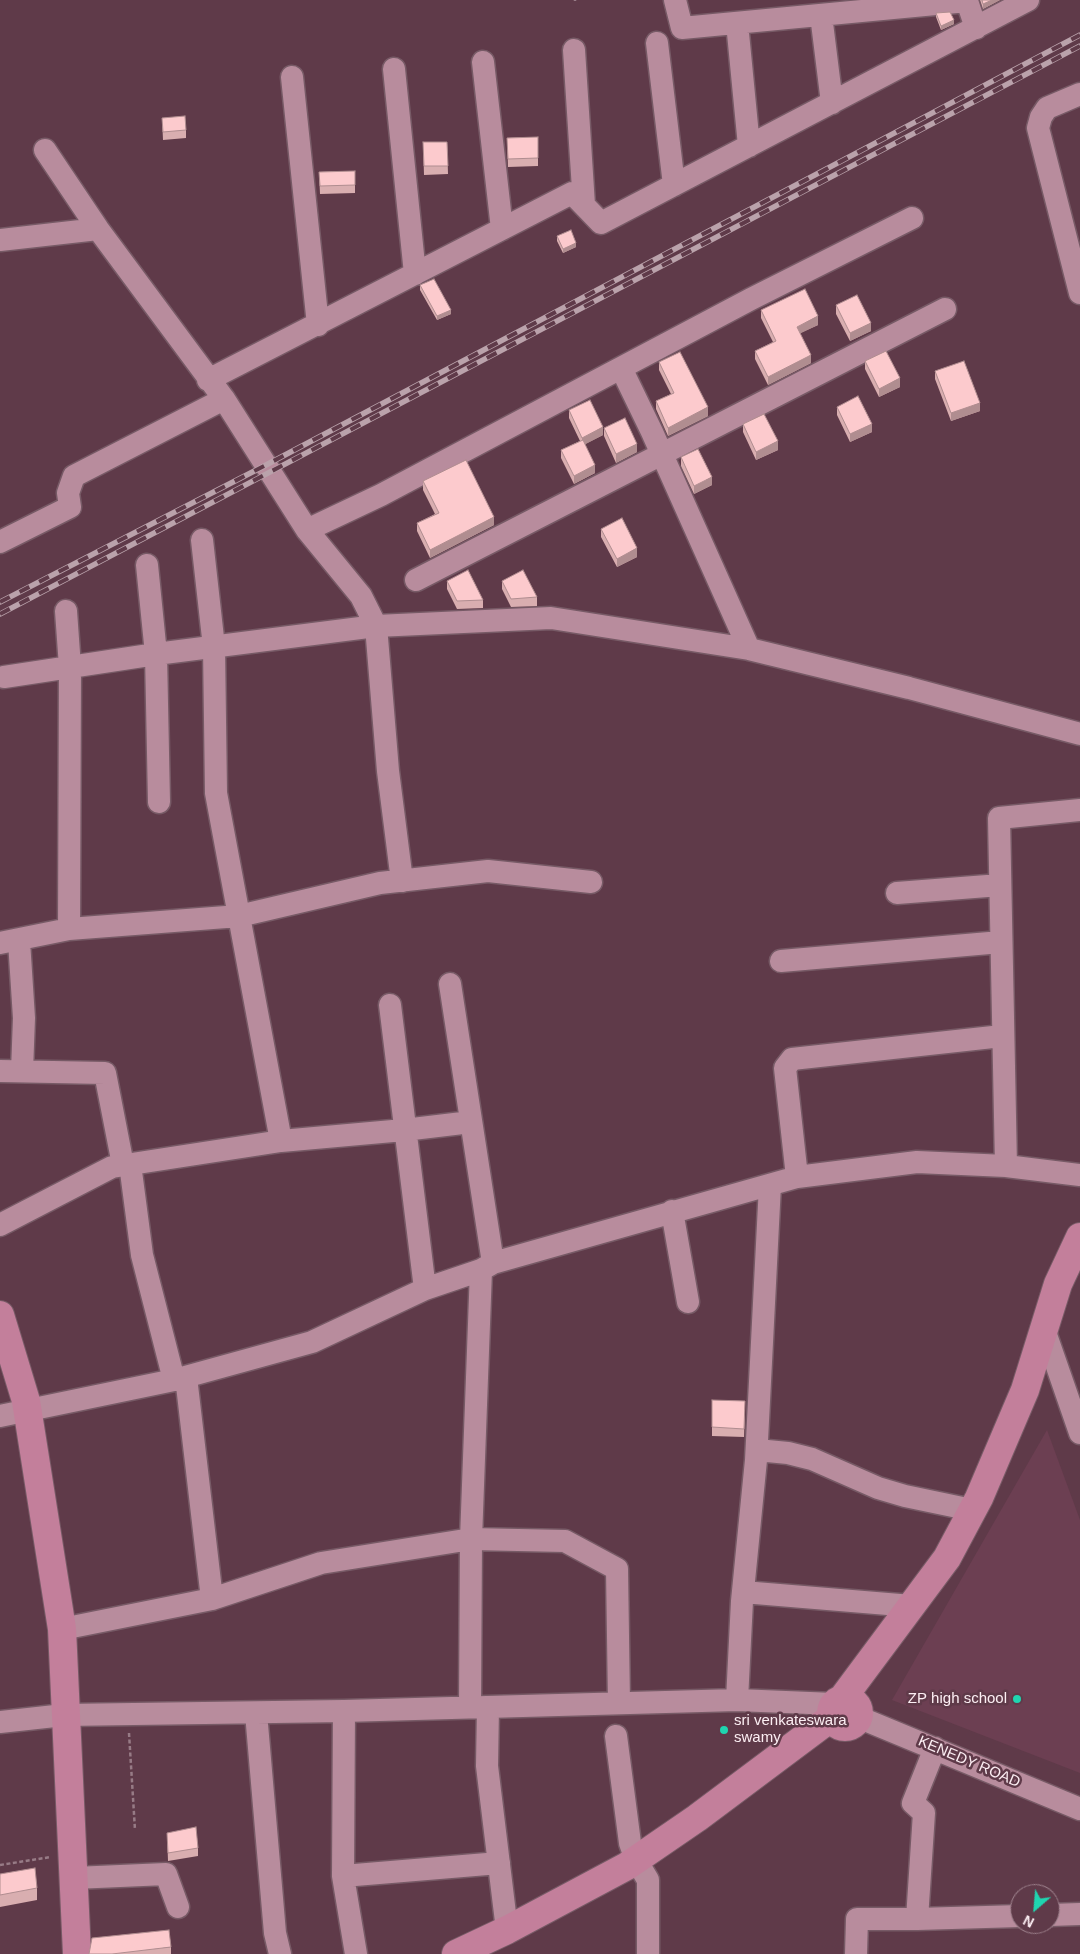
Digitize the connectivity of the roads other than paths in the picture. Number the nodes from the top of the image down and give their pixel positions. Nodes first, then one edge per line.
1 (674, 0) edge
2 (1022, 1) edge
3 (821, 15) junction
4 (737, 23) junction
5 (976, 28) junction
6 (657, 43) dead end
7 (574, 50) dead end
8 (483, 62) dead end
9 (394, 69) dead end
10 (292, 77) dead end
11 (1080, 94) edge
12 (832, 103) junction
13 (749, 146) junction
14 (45, 150) dead end
15 (674, 185) junction
16 (584, 205) junction
17 (912, 218) dead end
18 (98, 229) junction
19 (502, 229) junction
20 (0, 240) edge
21 (415, 274) junction
22 (1080, 293) edge
23 (945, 309) dead end
24 (318, 325) junction
25 (621, 368) junction
26 (208, 380) junction
27 (224, 399) junction
28 (662, 454) junction
29 (307, 530) junction
30 (202, 540) dead end
31 (0, 542) edge
32 (147, 565) dead end
33 (416, 580) dead end
34 (66, 611) dead end
35 (376, 626) junction
36 (214, 647) junction
37 (749, 649) junction
38 (156, 654) junction
39 (70, 667) junction
40 (4, 677) dead end
41 (1080, 734) edge
42 (158, 802) dead end
43 (1080, 810) edge
44 (402, 880) junction
45 (591, 882) dead end
46 (1000, 885) junction
47 (897, 893) dead end
48 (239, 916) junction
49 (69, 930) junction
50 (9, 942) edge
51 (1001, 942) junction
52 (781, 961) dead end
53 (450, 984) dead end
54 (390, 1005) dead end
55 (1002, 1036) junction
56 (22, 1070) junction
57 (0, 1071) edge
58 (471, 1122) junction
59 (404, 1130) junction
60 (281, 1141) junction
61 (126, 1165) junction
62 (1006, 1166) junction
63 (1080, 1175) edge
64 (797, 1177) junction
65 (770, 1185) junction
66 (672, 1211) junction
67 (0, 1225) edge
68 (1080, 1237) edge
69 (487, 1266) junction
70 (425, 1289) junction
71 (688, 1302) dead end
72 (0, 1314) edge
73 (1044, 1330) junction
74 (180, 1379) junction
75 (28, 1409) junction
76 (0, 1416) edge
77 (1080, 1433) edge
78 (757, 1450) junction
79 (972, 1510) junction
80 (471, 1539) junction
81 (743, 1592) junction
82 (212, 1599) junction
83 (912, 1606) junction
84 (62, 1628) junction
85 (737, 1700) junction
86 (619, 1703) junction
87 (479, 1707) junction
88 (344, 1711) junction
89 (256, 1713) junction
90 (841, 1713) junction
91 (64, 1715) junction
92 (0, 1722) edge
93 (616, 1736) dead end
94 (935, 1748) junction
95 (1080, 1808) edge
96 (499, 1863) junction
97 (73, 1866) junction
98 (640, 1866) junction
99 (344, 1876) junction
100 (178, 1907) dead end
101 (1080, 1914) edge
102 (1060, 1915) edge
103 (1010, 1916) edge
104 (917, 1919) junction
105 (507, 1930) junction
106 (272, 1952) edge
107 (77, 1954) edge
108 (356, 1954) edge
109 (456, 1954) edge
110 (492, 1954) edge
111 (648, 1954) edge
112 (856, 1954) edge

1 - 4 street
2 - 5 street
3 - 4 street
3 - 5 street
3 - 12 street
4 - 13 street
5 - 12 street
6 - 15 street
7 - 16 street
8 - 19 street
9 - 21 street
10 - 24 street
11 - 22 street
12 - 13 street
13 - 15 street
14 - 18 street
15 - 16 street
16 - 19 street
17 - 25 street
18 - 20 street
18 - 26 street
19 - 21 street
21 - 24 street
23 - 28 street
24 - 26 street
25 - 28 street
25 - 29 street
26 - 27 street
27 - 29 street
27 - 31 street
28 - 33 street
28 - 37 street
29 - 35 street
30 - 36 street
32 - 38 street
34 - 39 street
35 - 36 street
35 - 37 street
35 - 44 street
36 - 38 street
36 - 48 street
37 - 41 street
38 - 39 street
38 - 42 street
39 - 40 street
39 - 49 street
43 - 46 street
44 - 45 street
44 - 48 street
46 - 47 street
46 - 51 street
48 - 49 street
48 - 60 street
49 - 50 street
50 - 56 street
51 - 52 street
51 - 55 street
53 - 58 street
54 - 59 street
55 - 62 street
55 - 64 street
56 - 57 street
56 - 61 street
58 - 59 street
58 - 69 street
59 - 60 street
59 - 70 street
60 - 61 street
61 - 67 street
61 - 74 street
62 - 63 street
62 - 64 street
64 - 65 street
65 - 66 street
65 - 78 street
66 - 69 street
66 - 71 street
68 - 73 main road
69 - 70 street
69 - 80 street
70 - 74 street
72 - 75 main road
73 - 77 street
73 - 79 main road
74 - 75 street
74 - 82 street
75 - 76 street
75 - 84 main road
78 - 79 street
78 - 81 street
79 - 83 main road
80 - 82 street
80 - 86 street
80 - 87 street
81 - 83 street
81 - 85 street
82 - 84 street
83 - 90 main road
84 - 91 main road
85 - 86 street, KENEDY ROAD
85 - 90 street, KENEDY ROAD
86 - 87 street, KENEDY ROAD
87 - 88 street, KENEDY ROAD
87 - 96 street
88 - 89 street, KENEDY ROAD
88 - 99 street
89 - 91 street, KENEDY ROAD
89 - 106 street
90 - 94 street, KENEDY ROAD
90 - 98 main road
91 - 92 street, KENEDY ROAD
91 - 97 main road
93 - 98 street
94 - 95 street, KENEDY ROAD
94 - 104 street
96 - 99 street
96 - 105 street
97 - 100 street
97 - 107 main road
98 - 105 main road
98 - 110 main road
98 - 111 street
99 - 108 street
101 - 102 street
103 - 104 street
104 - 112 street
105 - 109 main road

